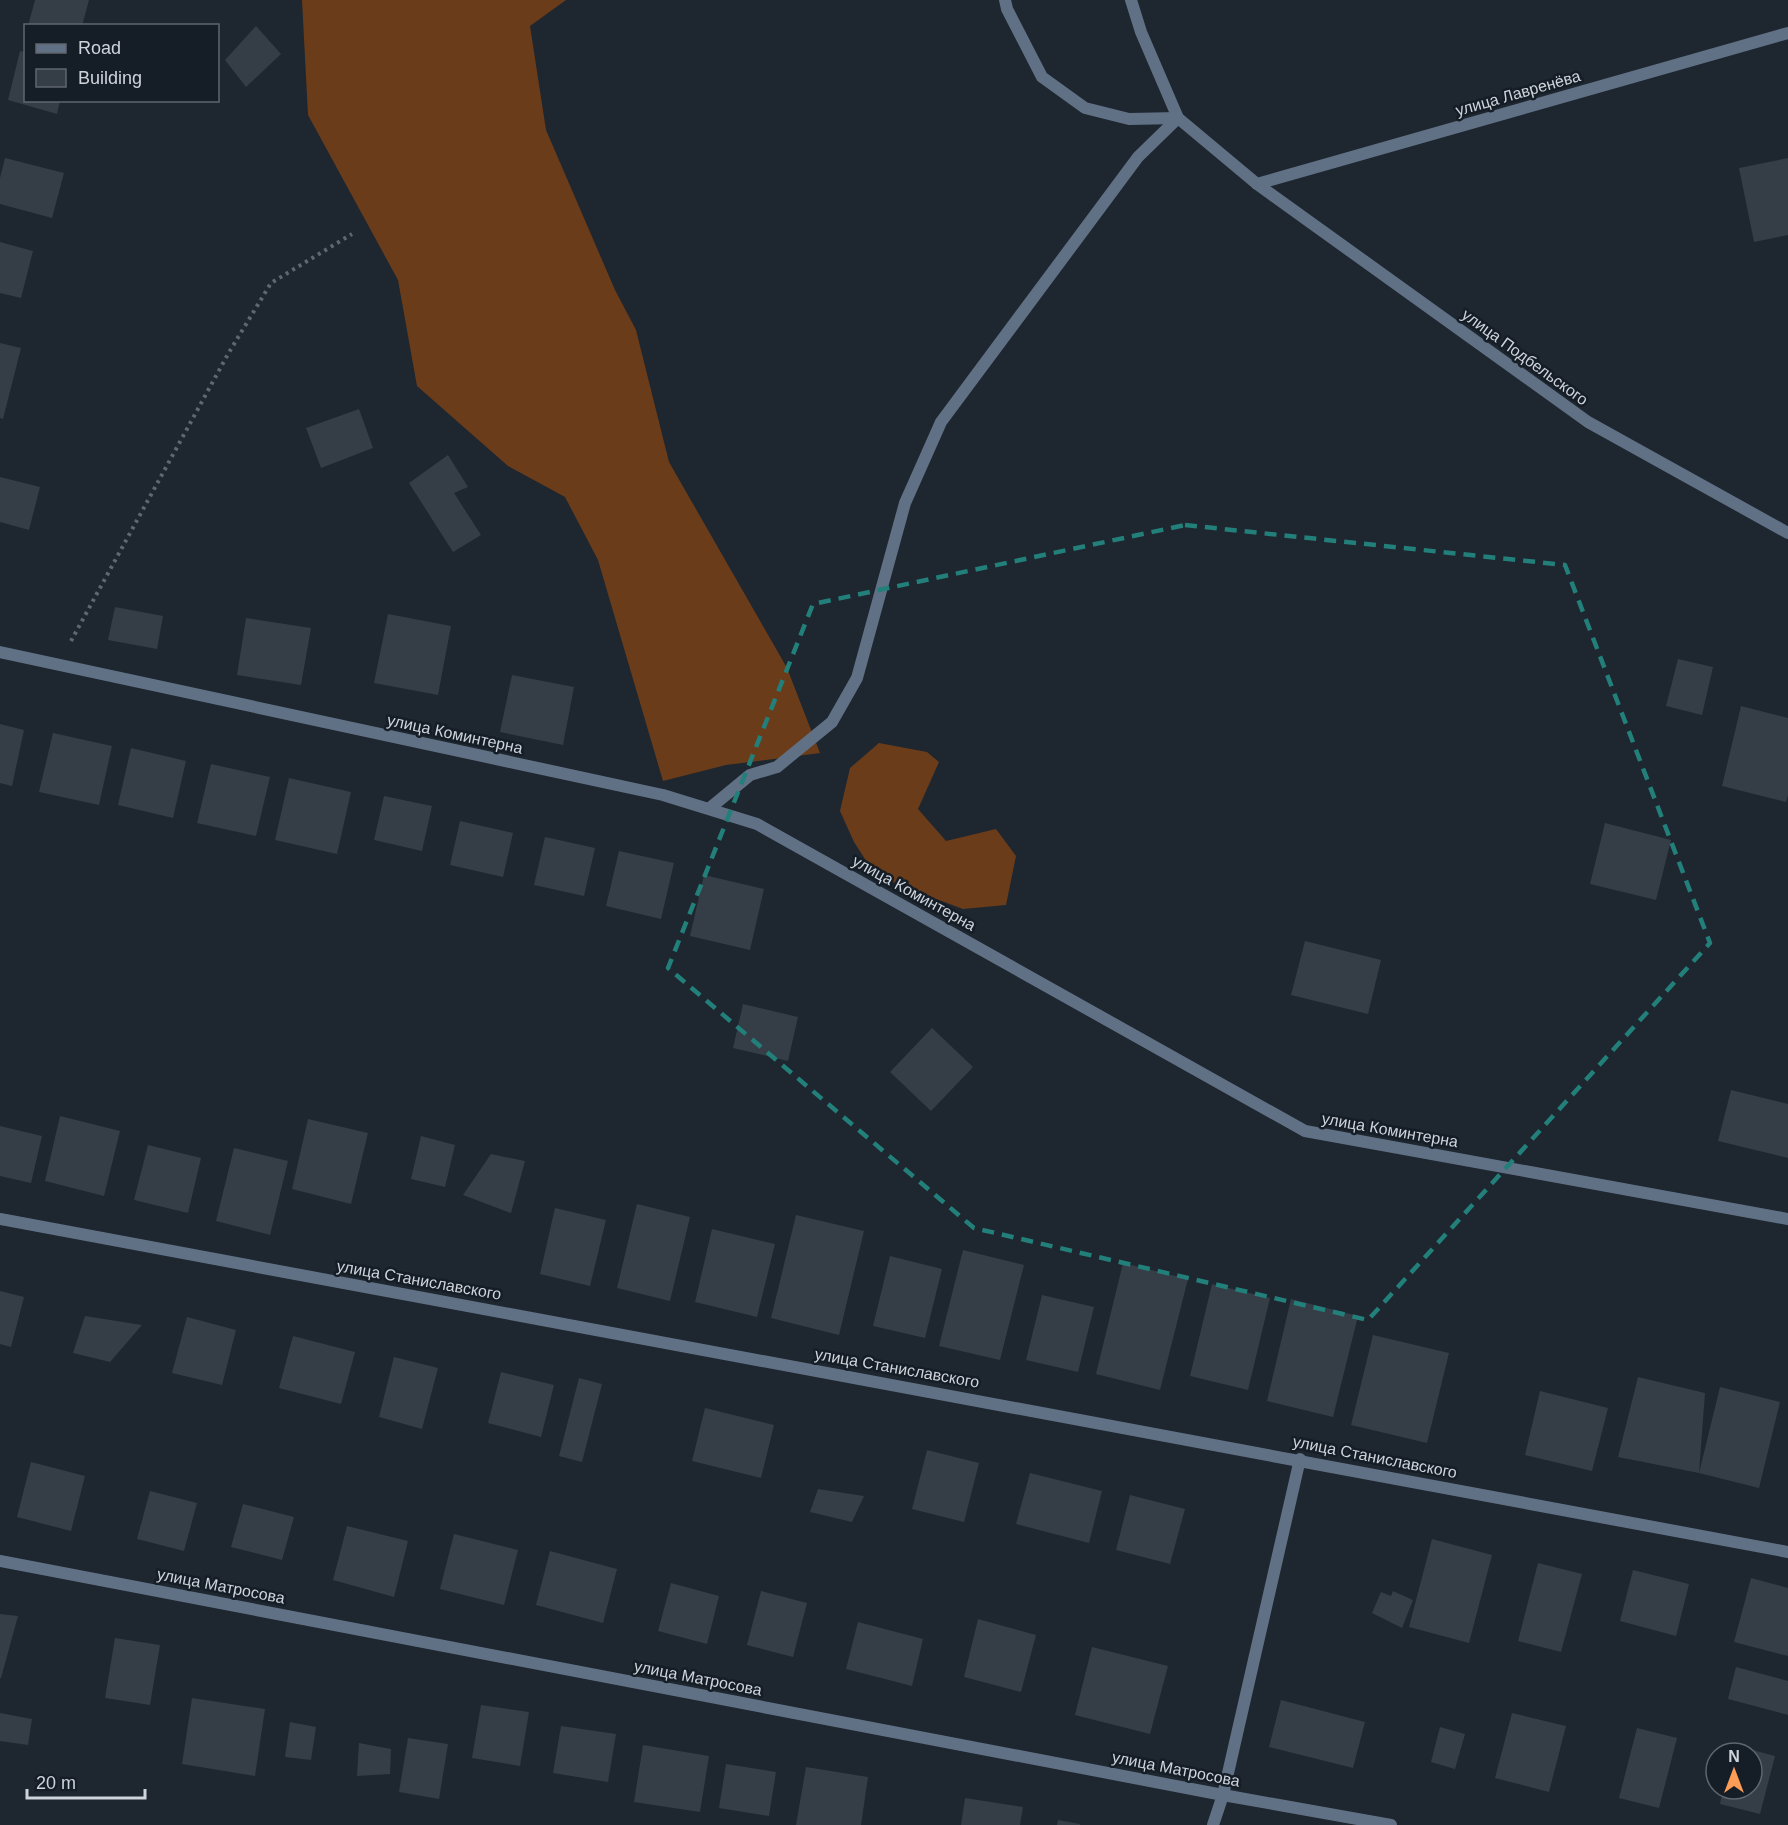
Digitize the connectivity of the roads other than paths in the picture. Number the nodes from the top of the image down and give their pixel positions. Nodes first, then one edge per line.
1 (1005, 0) edge
2 (1131, 0) edge
3 (1788, 33) edge
4 (1178, 118) junction
5 (1257, 184) junction
6 (1788, 533) edge
7 (0, 652) edge
8 (710, 808) junction
9 (0, 1219) edge
10 (1788, 1219) edge
11 (1300, 1460) junction
12 (1788, 1552) edge
13 (0, 1561) edge
14 (1223, 1795) junction
15 (1213, 1825) edge
16 (1391, 1825) edge

1 - 4 street
2 - 4 street
3 - 5 street, улица Лавренёва
4 - 5 street, улица Подбельского
4 - 8 street
5 - 6 street, улица Подбельского
7 - 8 street, улица Коминтерна
8 - 10 street, улица Коминтерна
9 - 11 street, улица Станиславского
11 - 12 street, улица Станиславского
11 - 14 street
13 - 14 street, улица Матросова
14 - 15 street
14 - 16 street, улица Матросова

